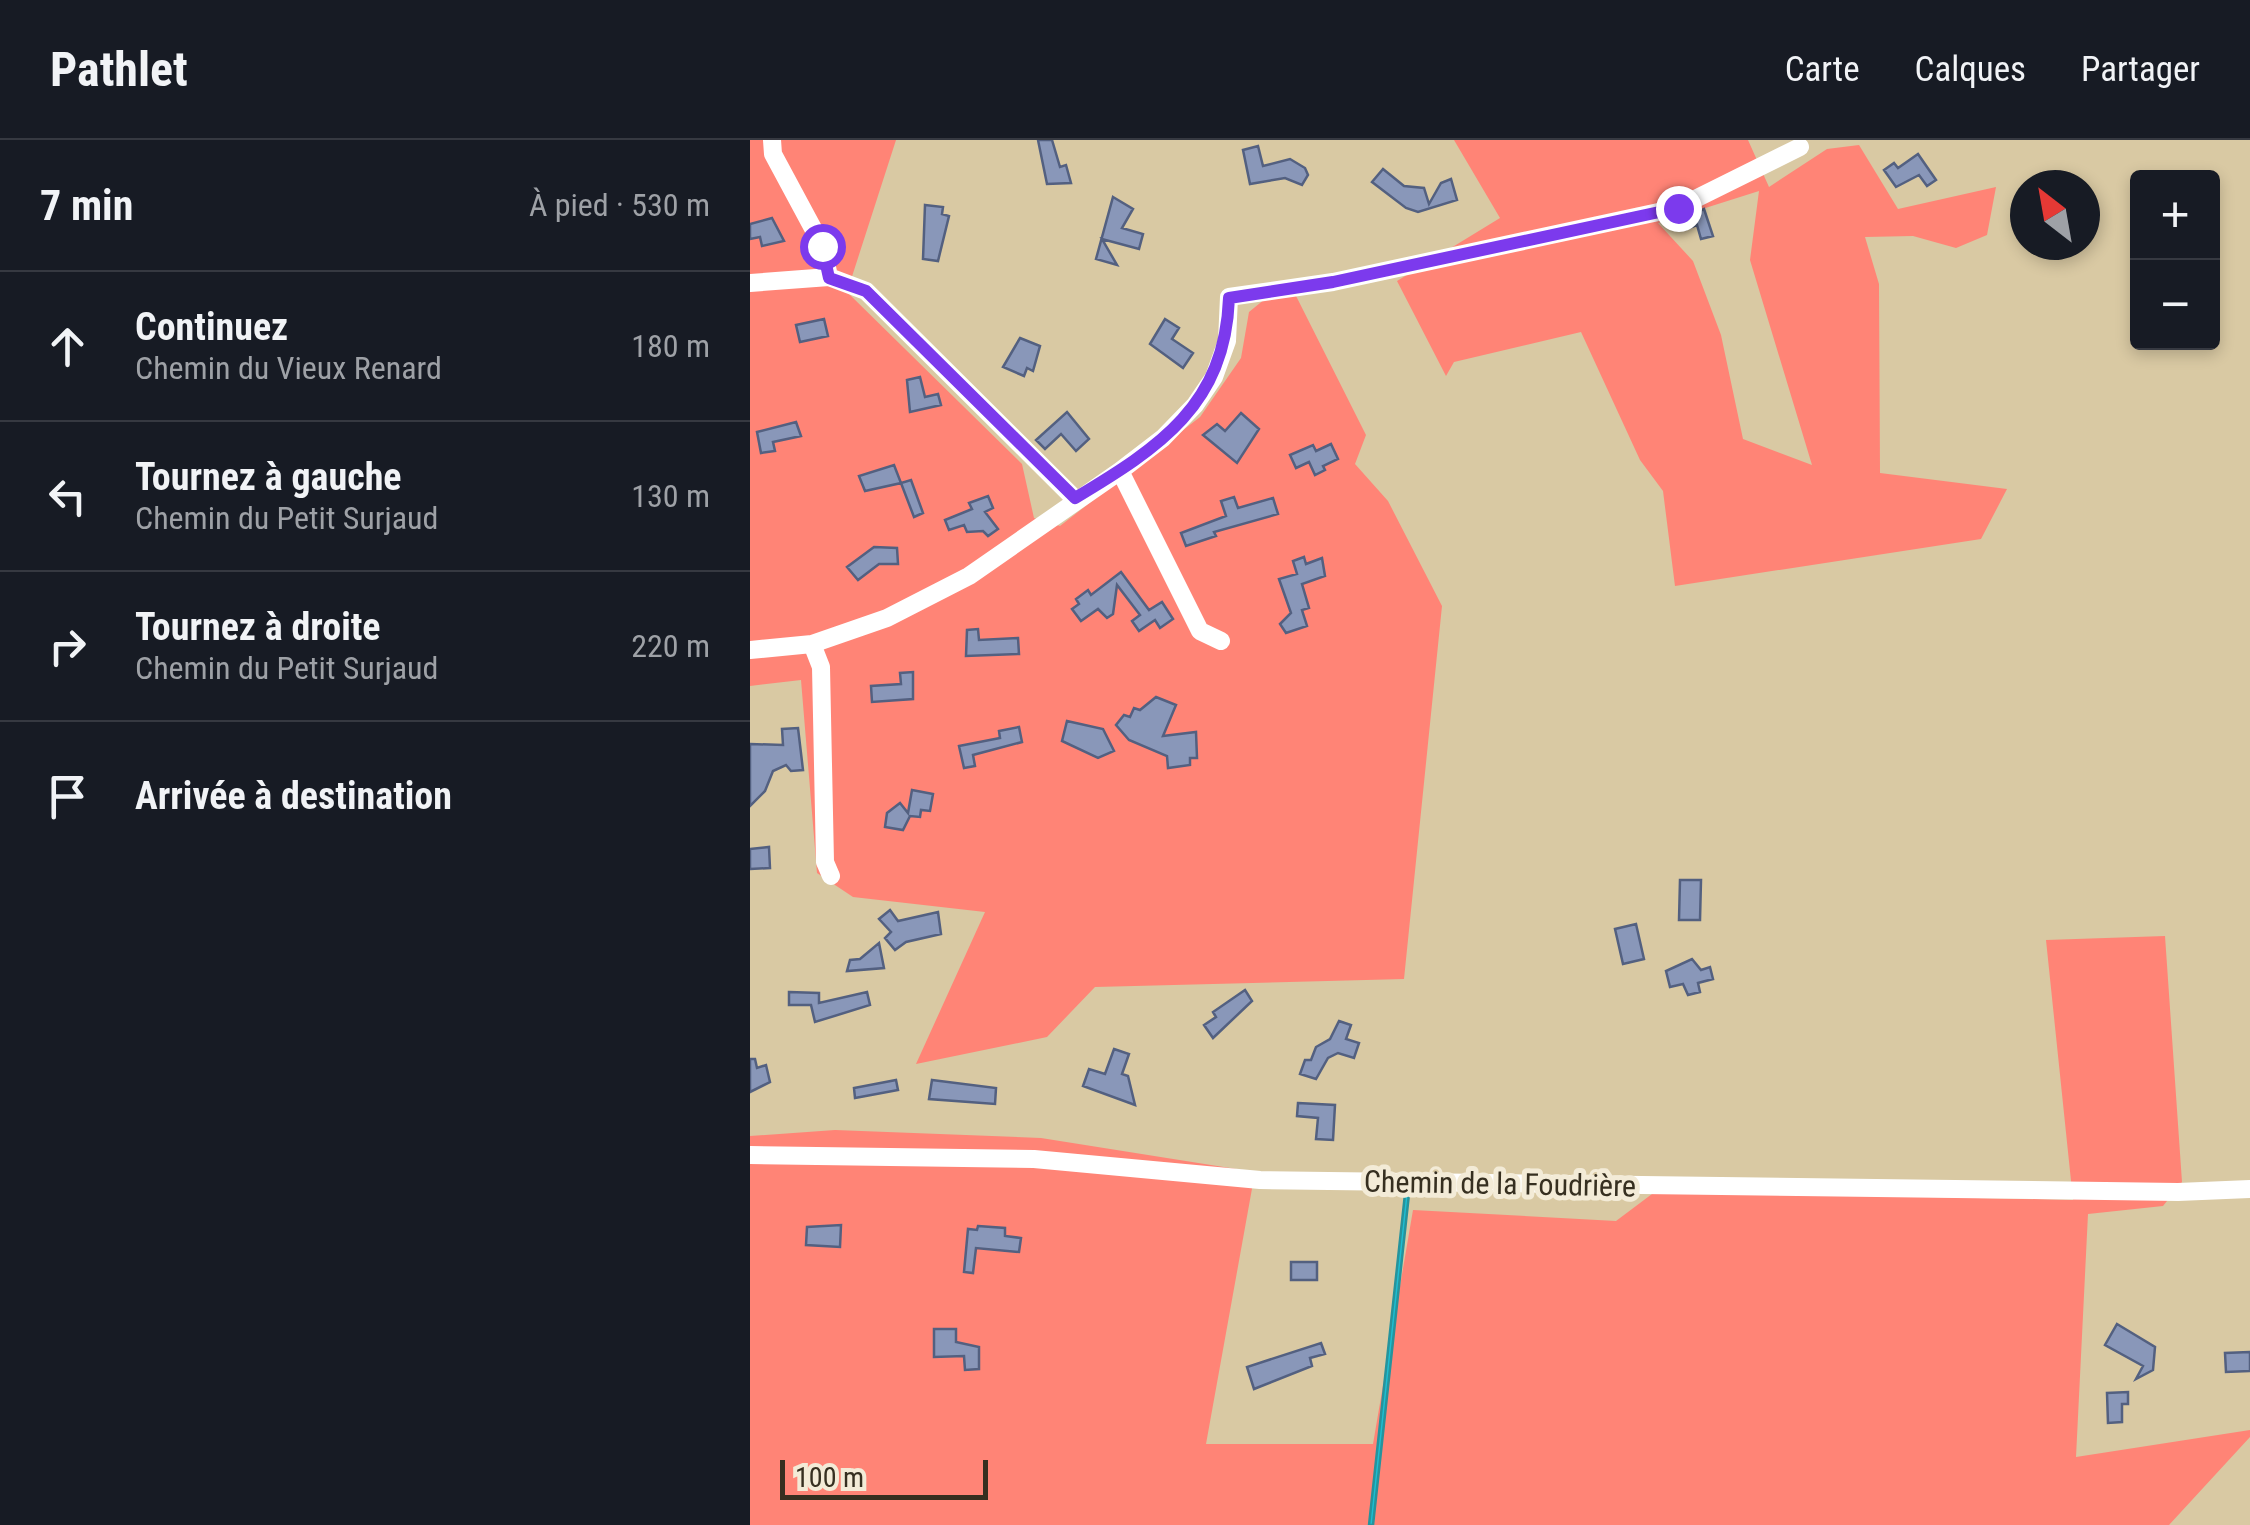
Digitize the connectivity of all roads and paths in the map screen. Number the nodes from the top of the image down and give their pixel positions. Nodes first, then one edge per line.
1 (772, 140) edge
2 (1800, 146) dead end
3 (829, 278) junction
4 (750, 284) edge
5 (1120, 471) junction
6 (1075, 498) junction
7 (1221, 641) dead end
8 (812, 644) junction
9 (750, 650) edge
10 (831, 876) dead end
11 (750, 1155) edge
12 (2250, 1188) edge

1 - 3 street
2 - 5 street
3 - 4 street
3 - 6 street
5 - 6 street
5 - 7 street
6 - 8 street
8 - 9 street
8 - 10 street
11 - 12 street, Chemin de la Foudrière

